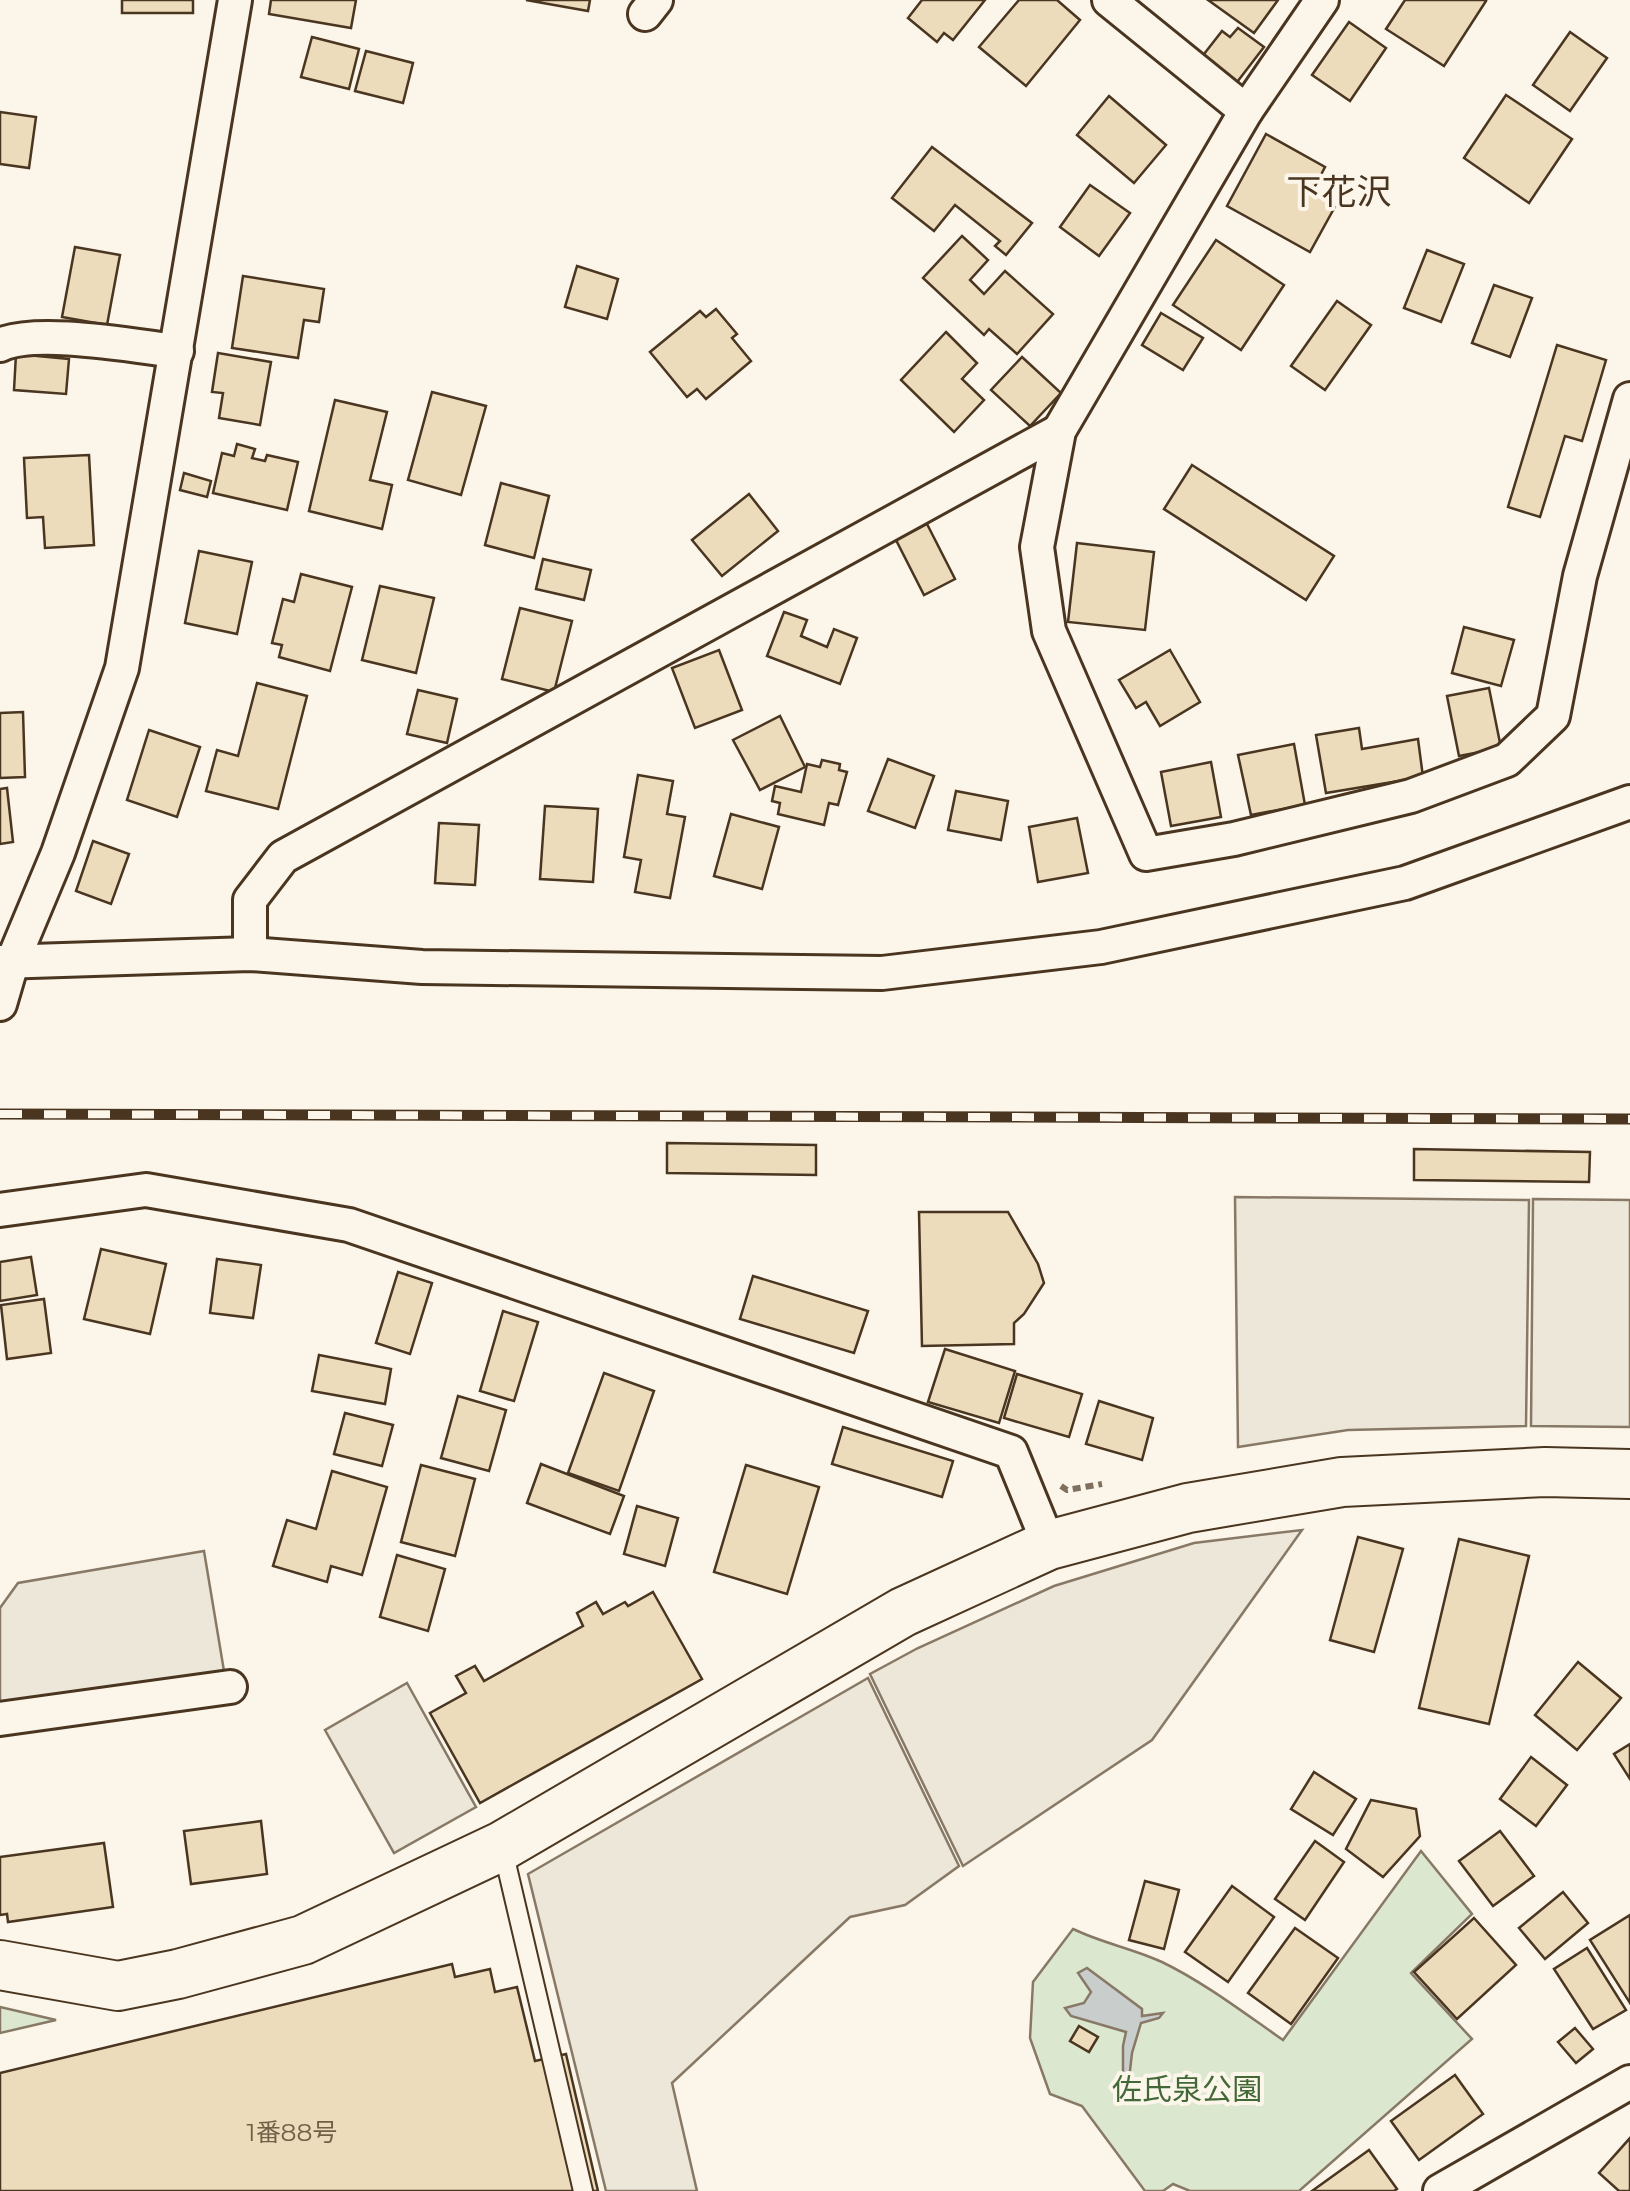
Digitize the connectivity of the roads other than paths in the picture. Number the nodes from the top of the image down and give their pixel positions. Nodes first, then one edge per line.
1 (235, 0) edge
2 (1109, 0) edge
3 (1322, 0) edge
4 (1246, 111) junction
5 (0, 345) edge
6 (177, 351) junction
7 (1630, 399) edge
8 (1059, 431) junction
9 (1630, 802) edge
10 (250, 954) junction
11 (6, 963) edge
12 (0, 1004) edge
13 (0, 1210) edge
14 (1630, 1474) edge
15 (1049, 1544) junction
16 (230, 1686) dead end
17 (0, 1719) edge
18 (502, 1846) junction
19 (0, 1965) edge
20 (1630, 2082) edge
21 (583, 2191) edge
22 (1440, 2191) edge

1 - 6 street
2 - 4 street
3 - 4 street
4 - 8 street
5 - 6 street
6 - 11 street
7 - 8 street
8 - 10 street
9 - 10 street
10 - 11 street
11 - 12 street
13 - 15 street
14 - 15 street
15 - 18 street
16 - 17 street
18 - 19 street
18 - 21 lane
20 - 22 street

